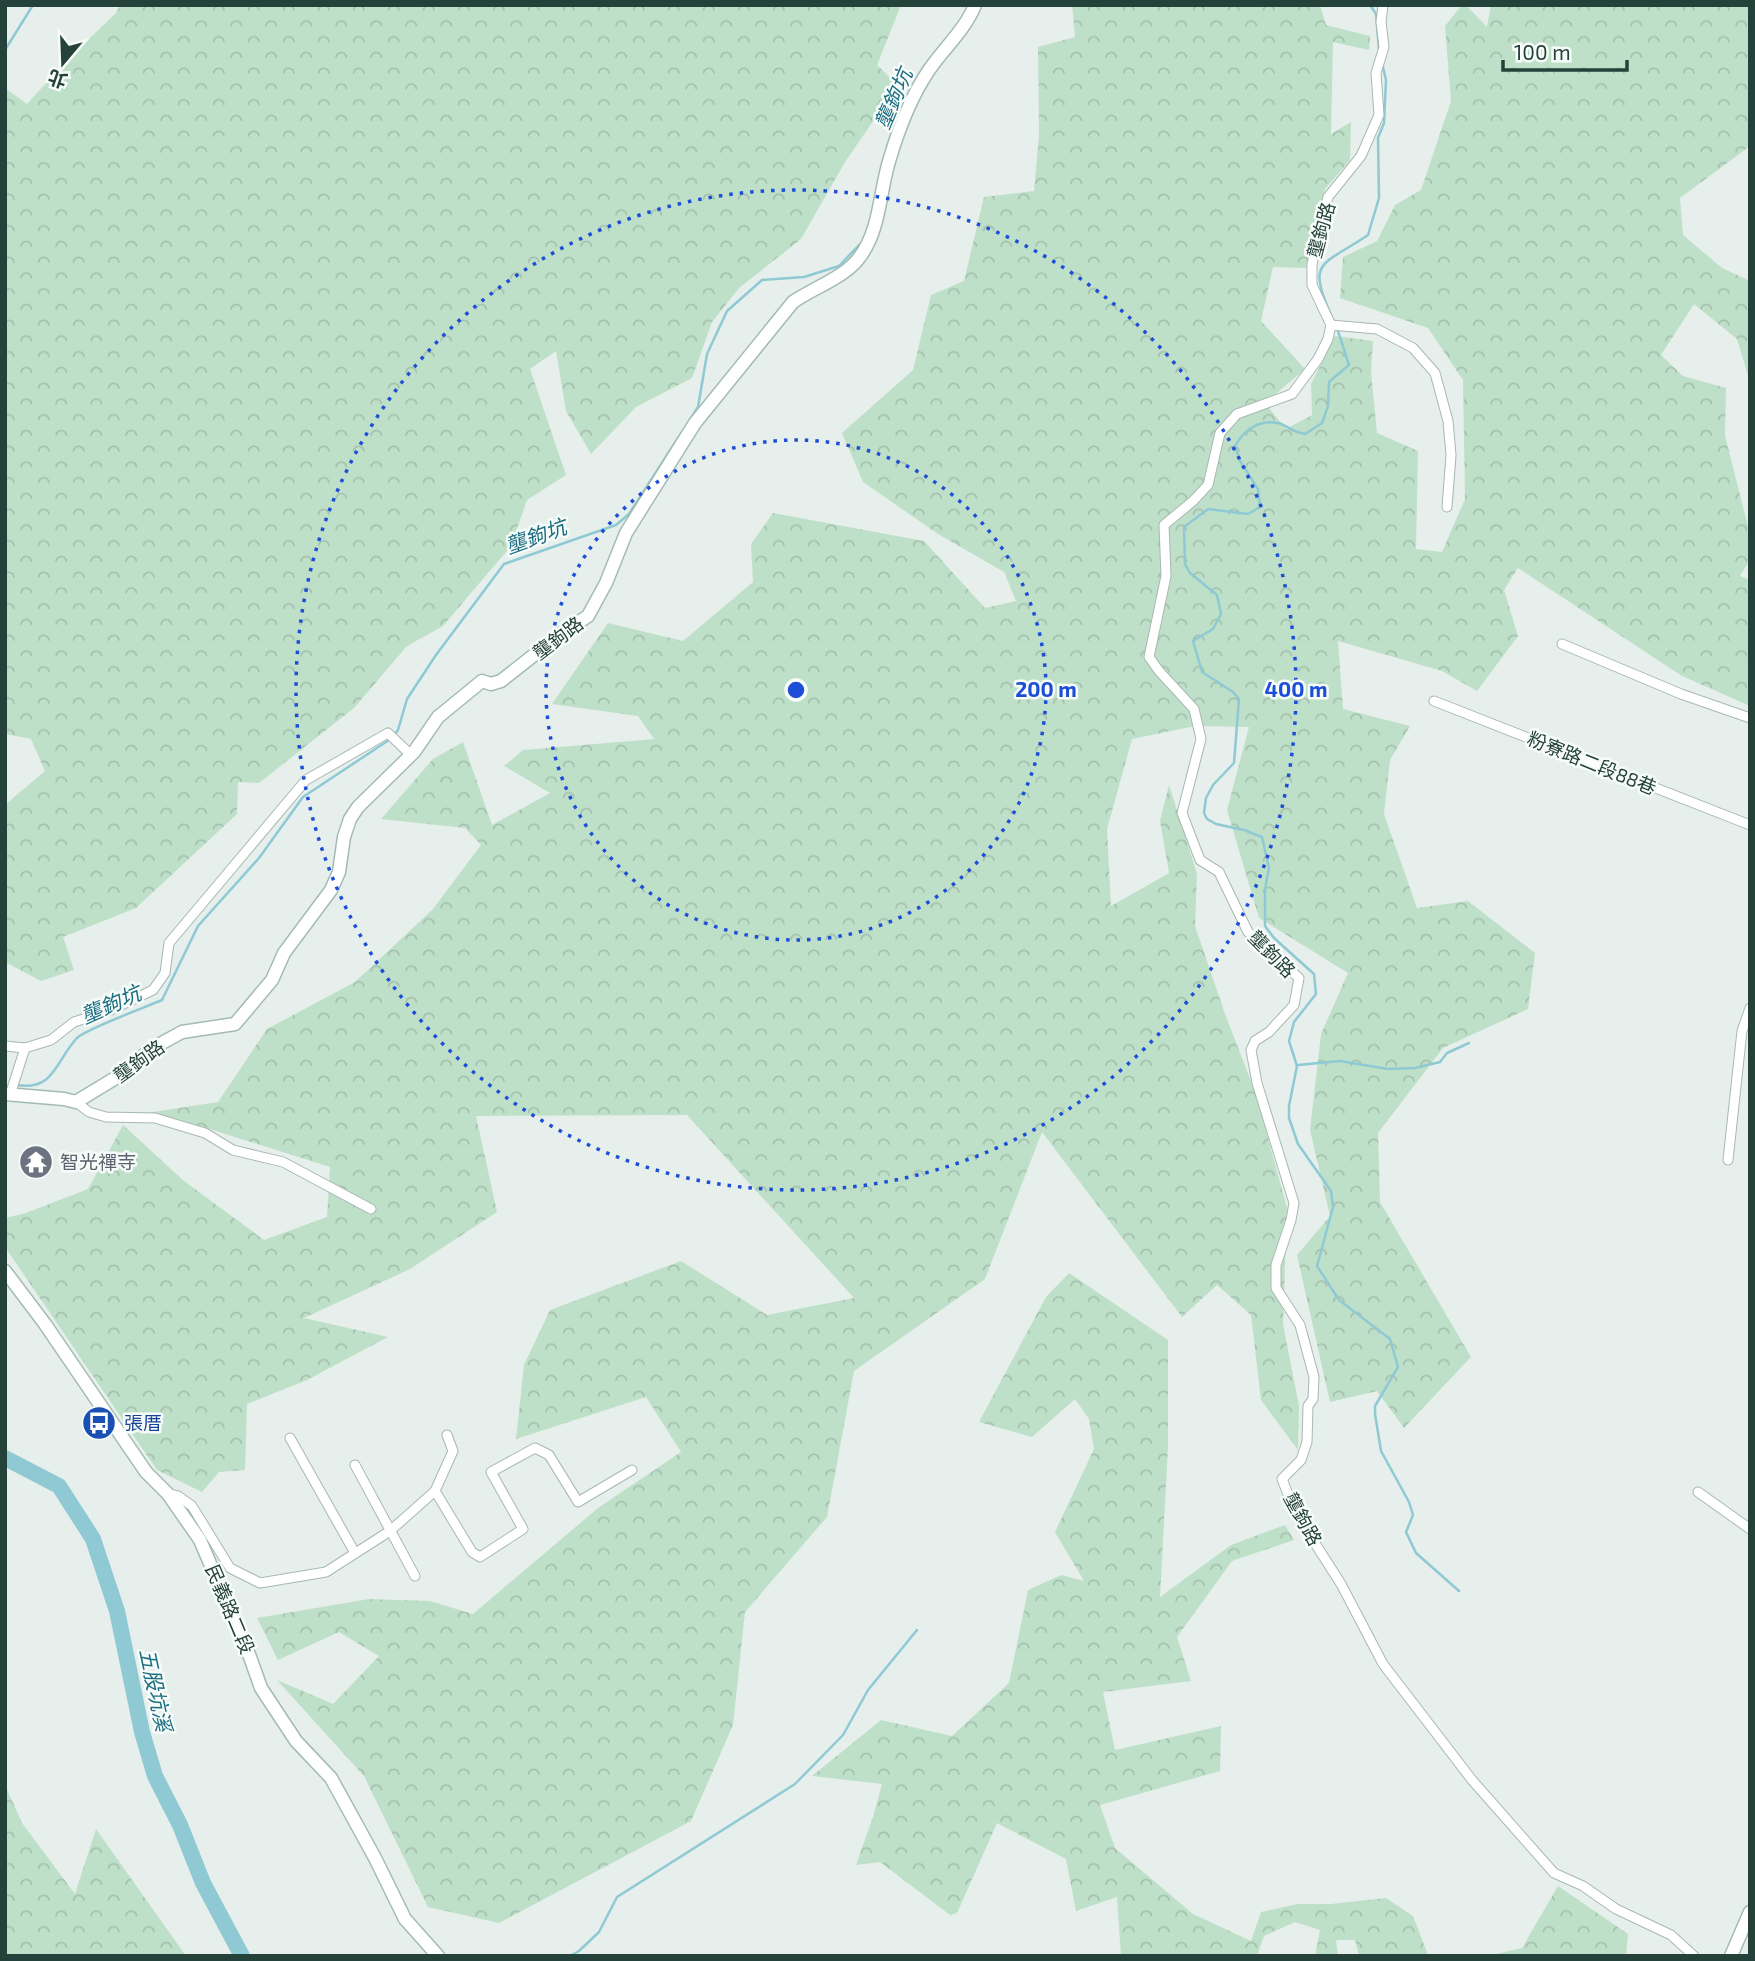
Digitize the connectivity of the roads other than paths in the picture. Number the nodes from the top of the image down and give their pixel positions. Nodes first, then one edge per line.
1 (975, 5) edge
2 (1382, 5) edge
3 (1331, 325) junction
4 (1447, 507) dead end
5 (1562, 644) dead end
6 (1434, 701) dead end
7 (1750, 718) edge
8 (411, 755) junction
9 (1750, 825) edge
10 (1750, 1008) edge
11 (5, 1046) edge
12 (25, 1048) junction
13 (11, 1090) edge
14 (76, 1102) junction
15 (1728, 1160) dead end
16 (371, 1209) dead end
17 (5, 1270) edge
18 (447, 1435) dead end
19 (290, 1438) dead end
20 (355, 1465) dead end
21 (632, 1470) dead end
22 (435, 1491) junction
23 (1698, 1492) dead end
24 (168, 1494) junction
25 (1750, 1529) edge
26 (390, 1531) junction
27 (355, 1553) junction
28 (415, 1576) dead end
29 (1750, 1912) edge
30 (438, 1956) edge
31 (1694, 1956) edge
32 (1731, 1956) edge

1 - 8 street, 壟鉤路
2 - 3 street, 壟鉤路
3 - 4 street
3 - 31 street, 壟鉤路
5 - 7 street
6 - 9 street, 粉寮路二段88巷
8 - 12 street
8 - 14 street, 壟鉤路
10 - 15 street
11 - 12 street
12 - 13 street
13 - 14 street
14 - 16 street
17 - 24 street, 民義路二段
18 - 22 street
19 - 27 street
20 - 26 street
21 - 22 street
22 - 26 street
23 - 25 street
24 - 27 street
24 - 30 street, 民義路二段
26 - 27 street
26 - 28 street
29 - 32 street

